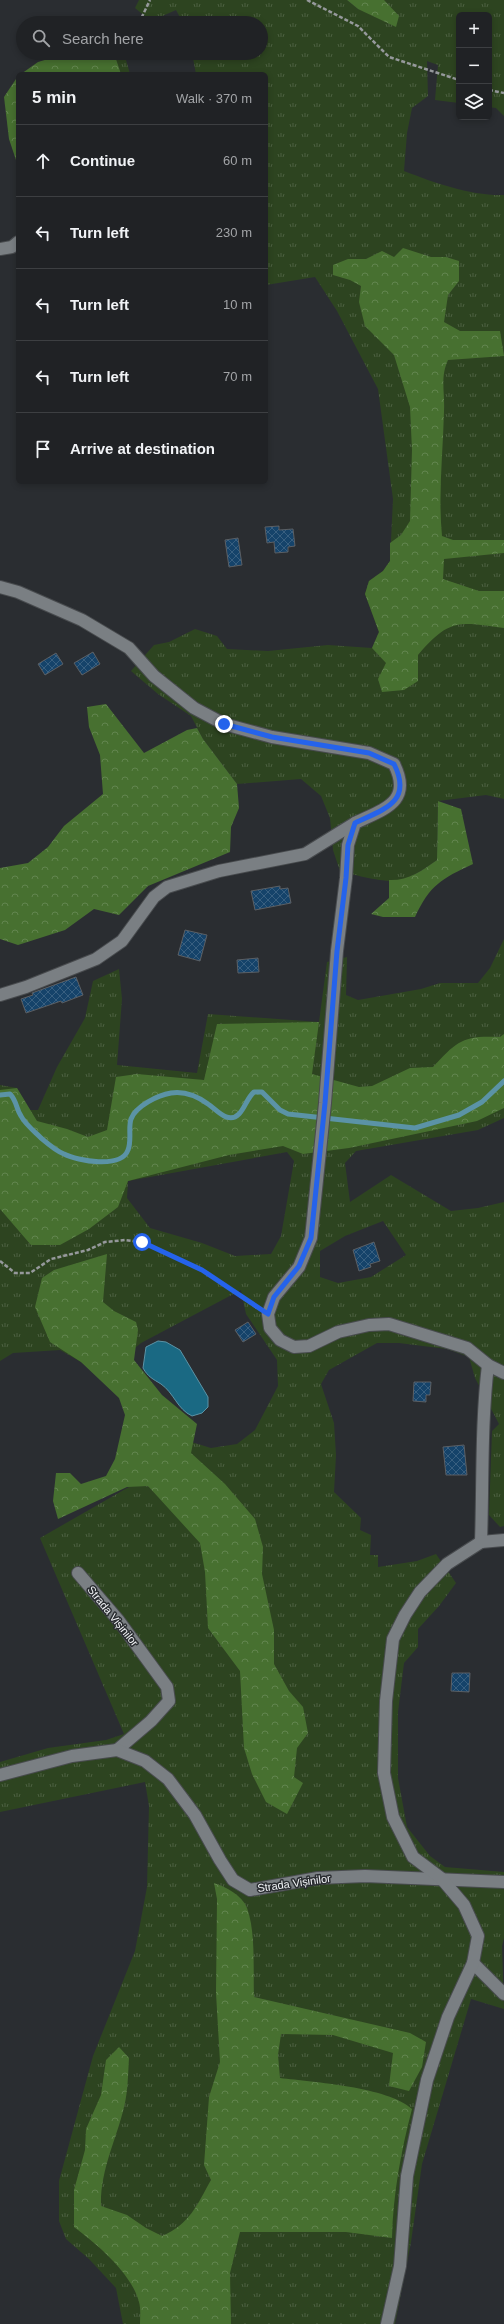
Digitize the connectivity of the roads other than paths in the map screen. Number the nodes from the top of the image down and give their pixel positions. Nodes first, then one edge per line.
1 (16, 244) edge
2 (0, 249) edge
3 (0, 587) edge
4 (355, 823) junction
5 (0, 995) edge
6 (488, 1365) junction
7 (504, 1373) edge
8 (504, 1540) edge
9 (481, 1542) junction
10 (78, 1573) dead end
11 (117, 1750) junction
12 (0, 1775) edge
13 (441, 1878) junction
14 (504, 1882) edge
15 (472, 1963) junction
16 (504, 1994) edge
17 (386, 2324) edge

1 - 2 street
3 - 4 street
4 - 5 street
4 - 6 street
6 - 7 street
6 - 9 street
8 - 9 street
9 - 13 street
10 - 11 street, Strada Vișinilor
11 - 12 street, Strada Vișinilor
11 - 13 street, Strada Vișinilor
13 - 14 street, Strada Vișinilor
13 - 15 street
15 - 16 street
15 - 17 street

